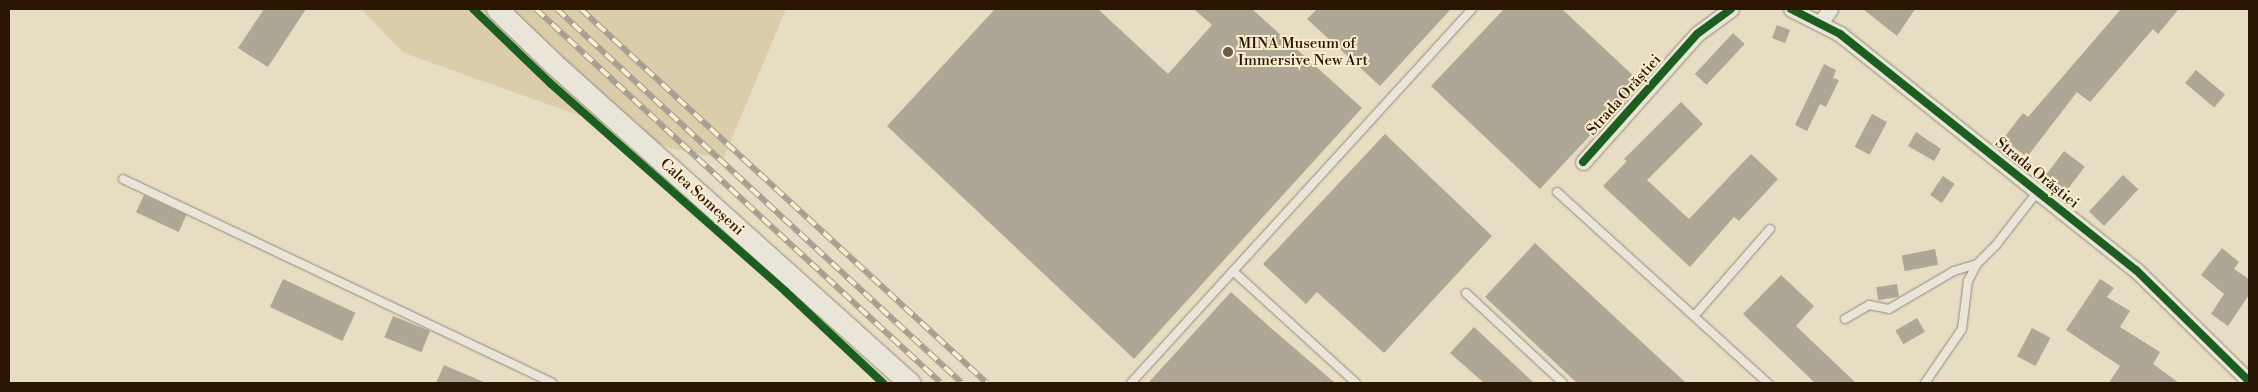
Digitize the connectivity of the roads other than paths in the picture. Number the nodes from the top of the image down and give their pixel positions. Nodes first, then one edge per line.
1 (496, 9) edge
2 (1472, 9) edge
3 (1731, 9) edge
4 (1791, 9) edge
5 (1830, 9) edge
6 (1821, 22) junction
7 (1583, 162) dead end
8 (123, 179) dead end
9 (2038, 191) junction
10 (1557, 192) dead end
11 (1770, 229) dead end
12 (1977, 264) junction
13 (1233, 271) junction
14 (1466, 293) dead end
15 (1695, 315) junction
16 (1845, 318) dead end
17 (904, 381) edge
18 (2249, 381) edge
19 (552, 383) edge
20 (1131, 383) edge
21 (1356, 383) edge
22 (1563, 383) edge
23 (1768, 383) edge
24 (1925, 383) edge

1 - 17 main road, Calea Someșeni
2 - 13 lane
3 - 7 street, Strada Orăștiei
4 - 6 street, Strada Orăștiei
5 - 6 street
6 - 9 street, Strada Orăștiei
8 - 19 lane
9 - 12 lane
9 - 18 street, Strada Orăștiei
10 - 15 lane
11 - 15 lane
12 - 16 lane
12 - 24 lane
13 - 20 lane
13 - 21 lane
14 - 22 lane
15 - 23 lane

